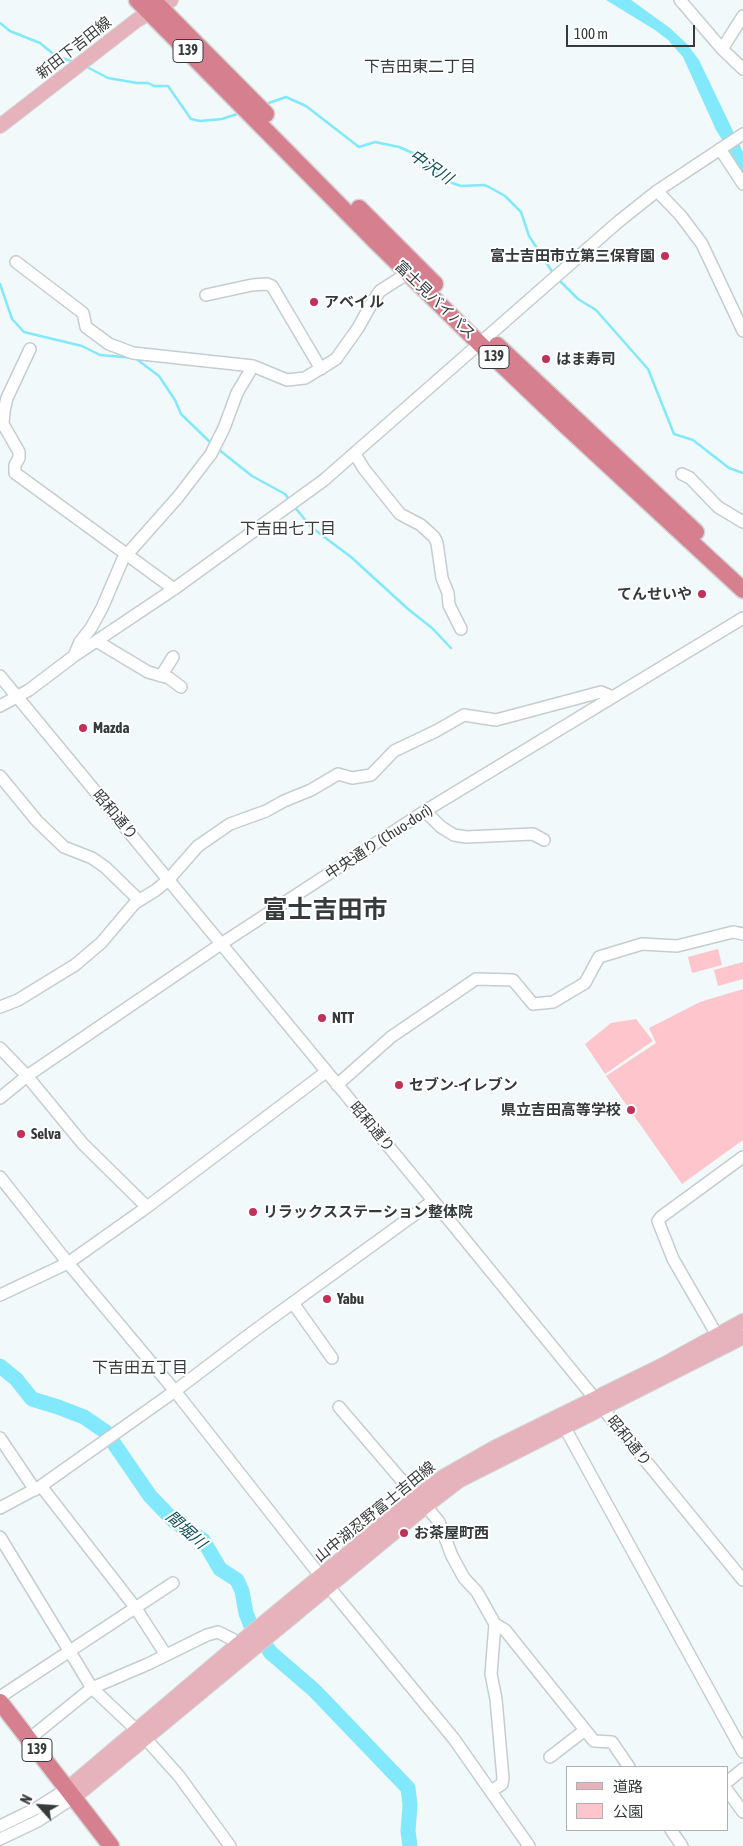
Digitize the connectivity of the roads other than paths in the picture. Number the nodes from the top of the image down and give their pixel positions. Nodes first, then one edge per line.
1 (137, 0) edge
2 (680, 0) edge
3 (158, 5) edge
4 (743, 16) edge
5 (722, 48) junction
6 (743, 69) edge
7 (252, 108) junction
8 (0, 126) edge
9 (742, 135) edge
10 (720, 149) junction
11 (743, 184) edge
12 (657, 191) junction
13 (16, 262) dead end
14 (408, 273) junction
15 (206, 295) dead end
16 (743, 331) edge
17 (484, 340) junction
18 (30, 349) dead end
19 (253, 366) junction
20 (321, 369) junction
21 (2, 422) edge
22 (355, 454) junction
23 (682, 474) dead end
24 (743, 522) edge
25 (127, 555) junction
26 (743, 576) edge
27 (174, 589) junction
28 (743, 590) edge
29 (743, 618) edge
30 (461, 629) dead end
31 (98, 642) junction
32 (74, 656) junction
33 (173, 657) dead end
34 (0, 676) edge
35 (161, 676) junction
36 (181, 687) dead end
37 (16, 696) junction
38 (613, 697) junction
39 (0, 706) edge
40 (0, 776) edge
41 (425, 811) junction
42 (544, 840) dead end
43 (168, 880) junction
44 (139, 900) junction
45 (743, 934) edge
46 (221, 944) junction
47 (0, 1007) edge
48 (0, 1048) edge
49 (326, 1072) junction
50 (27, 1076) junction
51 (337, 1084) junction
52 (0, 1098) edge
53 (743, 1157) edge
54 (0, 1177) edge
55 (433, 1201) junction
56 (147, 1207) junction
57 (68, 1263) junction
58 (0, 1295) edge
59 (293, 1303) junction
60 (743, 1322) edge
61 (743, 1338) edge
62 (720, 1341) junction
63 (332, 1358) dead end
64 (175, 1391) junction
65 (594, 1397) junction
66 (339, 1408) dead end
67 (603, 1409) junction
68 (565, 1428) junction
69 (0, 1438) edge
70 (38, 1488) junction
71 (421, 1502) junction
72 (0, 1508) edge
73 (0, 1537) edge
74 (743, 1580) edge
75 (173, 1582) dead end
76 (325, 1582) junction
77 (135, 1607) junction
78 (495, 1624) junction
79 (248, 1646) junction
80 (69, 1650) junction
81 (166, 1655) junction
82 (92, 1688) junction
83 (0, 1697) edge
84 (0, 1702) edge
85 (585, 1730) junction
86 (142, 1734) junction
87 (29, 1739) junction
88 (743, 1752) edge
89 (550, 1757) dead end
90 (628, 1766) edge
91 (743, 1770) edge
92 (728, 1781) edge
93 (491, 1791) junction
94 (728, 1791) edge
95 (70, 1794) junction
96 (743, 1812) edge
97 (0, 1826) edge
98 (672, 1831) edge
99 (0, 1839) edge
100 (111, 1846) edge
101 (230, 1846) edge
102 (529, 1846) edge
103 (682, 1846) edge

1 - 3 highway, 富士見バイパス / 139
2 - 5 street
3 - 7 highway, 富士見バイパス / 139
3 - 8 main road, 新田下吉田線
4 - 5 street
5 - 6 street
7 - 14 highway, 富士見バイパス / 139
7 - 17 highway, 富士見バイパス / 139
9 - 10 street
10 - 11 street
10 - 12 street
12 - 16 street
12 - 17 street
13 - 19 street
14 - 17 highway, 富士見バイパス / 139
14 - 20 street
15 - 20 street
17 - 22 street
17 - 26 highway, 富士見バイパス / 139
17 - 28 highway, 富士見バイパス / 139
18 - 21 street
19 - 20 street
19 - 25 street
21 - 25 street
22 - 27 street
22 - 30 street
23 - 24 street
25 - 27 street
25 - 32 street
27 - 31 street
29 - 38 street, 中央通り (Chuo-dori)
31 - 32 street
31 - 35 street
32 - 37 street
33 - 35 street
34 - 37 street, 昭和通り
35 - 36 street
37 - 39 street
37 - 43 street, 昭和通り
38 - 41 street, 中央通り (Chuo-dori)
38 - 43 street
40 - 44 street
41 - 42 street
41 - 46 street, 中央通り (Chuo-dori)
43 - 44 street
43 - 46 street, 昭和通り
44 - 47 street
45 - 51 street
46 - 49 street, 昭和通り
46 - 50 street, 中央通り (Chuo-dori)
48 - 50 street
49 - 51 street, 昭和通り
49 - 56 street
50 - 52 street, 中央通り (Chuo-dori)
50 - 56 street
51 - 55 street, 昭和通り
53 - 62 street
54 - 57 street
55 - 59 street
55 - 65 street, 昭和通り
56 - 57 street
57 - 58 street
57 - 64 street
59 - 63 street
59 - 64 street
60 - 62 main road, 山中湖忍野富士吉田線
61 - 62 main road, 山中湖忍野富士吉田線
62 - 65 main road, 山中湖忍野富士吉田線
62 - 67 main road, 山中湖忍野富士吉田線
64 - 70 street
64 - 76 street
65 - 67 street, 昭和通り
65 - 71 main road, 山中湖忍野富士吉田線
66 - 71 street
67 - 68 main road, 山中湖忍野富士吉田線
67 - 74 street, 昭和通り
68 - 71 main road, 山中湖忍野富士吉田線
68 - 88 street
69 - 70 street
70 - 72 street
70 - 77 street
71 - 76 main road, 山中湖忍野富士吉田線
71 - 78 street
73 - 80 street
75 - 77 street
76 - 79 main road, 山中湖忍野富士吉田線
76 - 93 street
77 - 80 street
77 - 81 street
78 - 85 street
78 - 93 street
79 - 81 street
79 - 86 main road, 山中湖忍野富士吉田線
80 - 82 street
80 - 83 street
81 - 82 street
82 - 86 street
82 - 87 street
84 - 87 highway, 139
85 - 89 street
85 - 90 street
86 - 95 main road, 山中湖忍野富士吉田線
86 - 101 street
87 - 95 highway, 139
91 - 92 street
93 - 102 street
94 - 96 street
95 - 97 street
95 - 99 street
95 - 100 highway, 139
98 - 103 street

